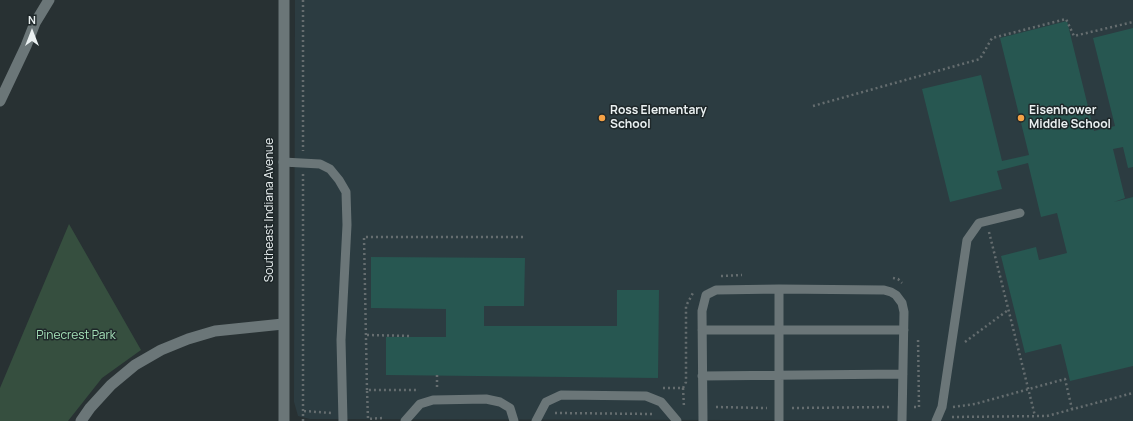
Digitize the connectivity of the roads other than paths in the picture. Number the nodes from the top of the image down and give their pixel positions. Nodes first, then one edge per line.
1 (49, 0) edge
2 (284, 0) edge
3 (0, 99) edge
4 (283, 162) junction
5 (1020, 213) dead end
6 (779, 289) junction
7 (283, 324) junction
8 (702, 330) junction
9 (779, 330) junction
10 (904, 330) junction
11 (903, 374) junction
12 (702, 376) junction
13 (779, 376) junction
14 (81, 421) edge
15 (284, 421) edge
16 (343, 421) edge
17 (405, 421) edge
18 (514, 421) edge
19 (536, 421) edge
20 (677, 421) edge
21 (703, 421) edge
22 (779, 421) edge
23 (902, 421) edge
24 (936, 421) edge

1 - 3 street
2 - 4 street, Southeast Indiana Avenue
4 - 7 street, Southeast Indiana Avenue
4 - 16 lane
5 - 24 lane
6 - 8 lane
6 - 9 lane
6 - 10 lane
7 - 14 street
7 - 15 street, Southeast Indiana Avenue
8 - 9 lane
8 - 12 lane
9 - 10 lane
9 - 13 lane
10 - 11 lane
11 - 13 lane
11 - 23 lane
12 - 13 lane
12 - 21 lane
13 - 22 lane
17 - 18 lane
19 - 20 lane

